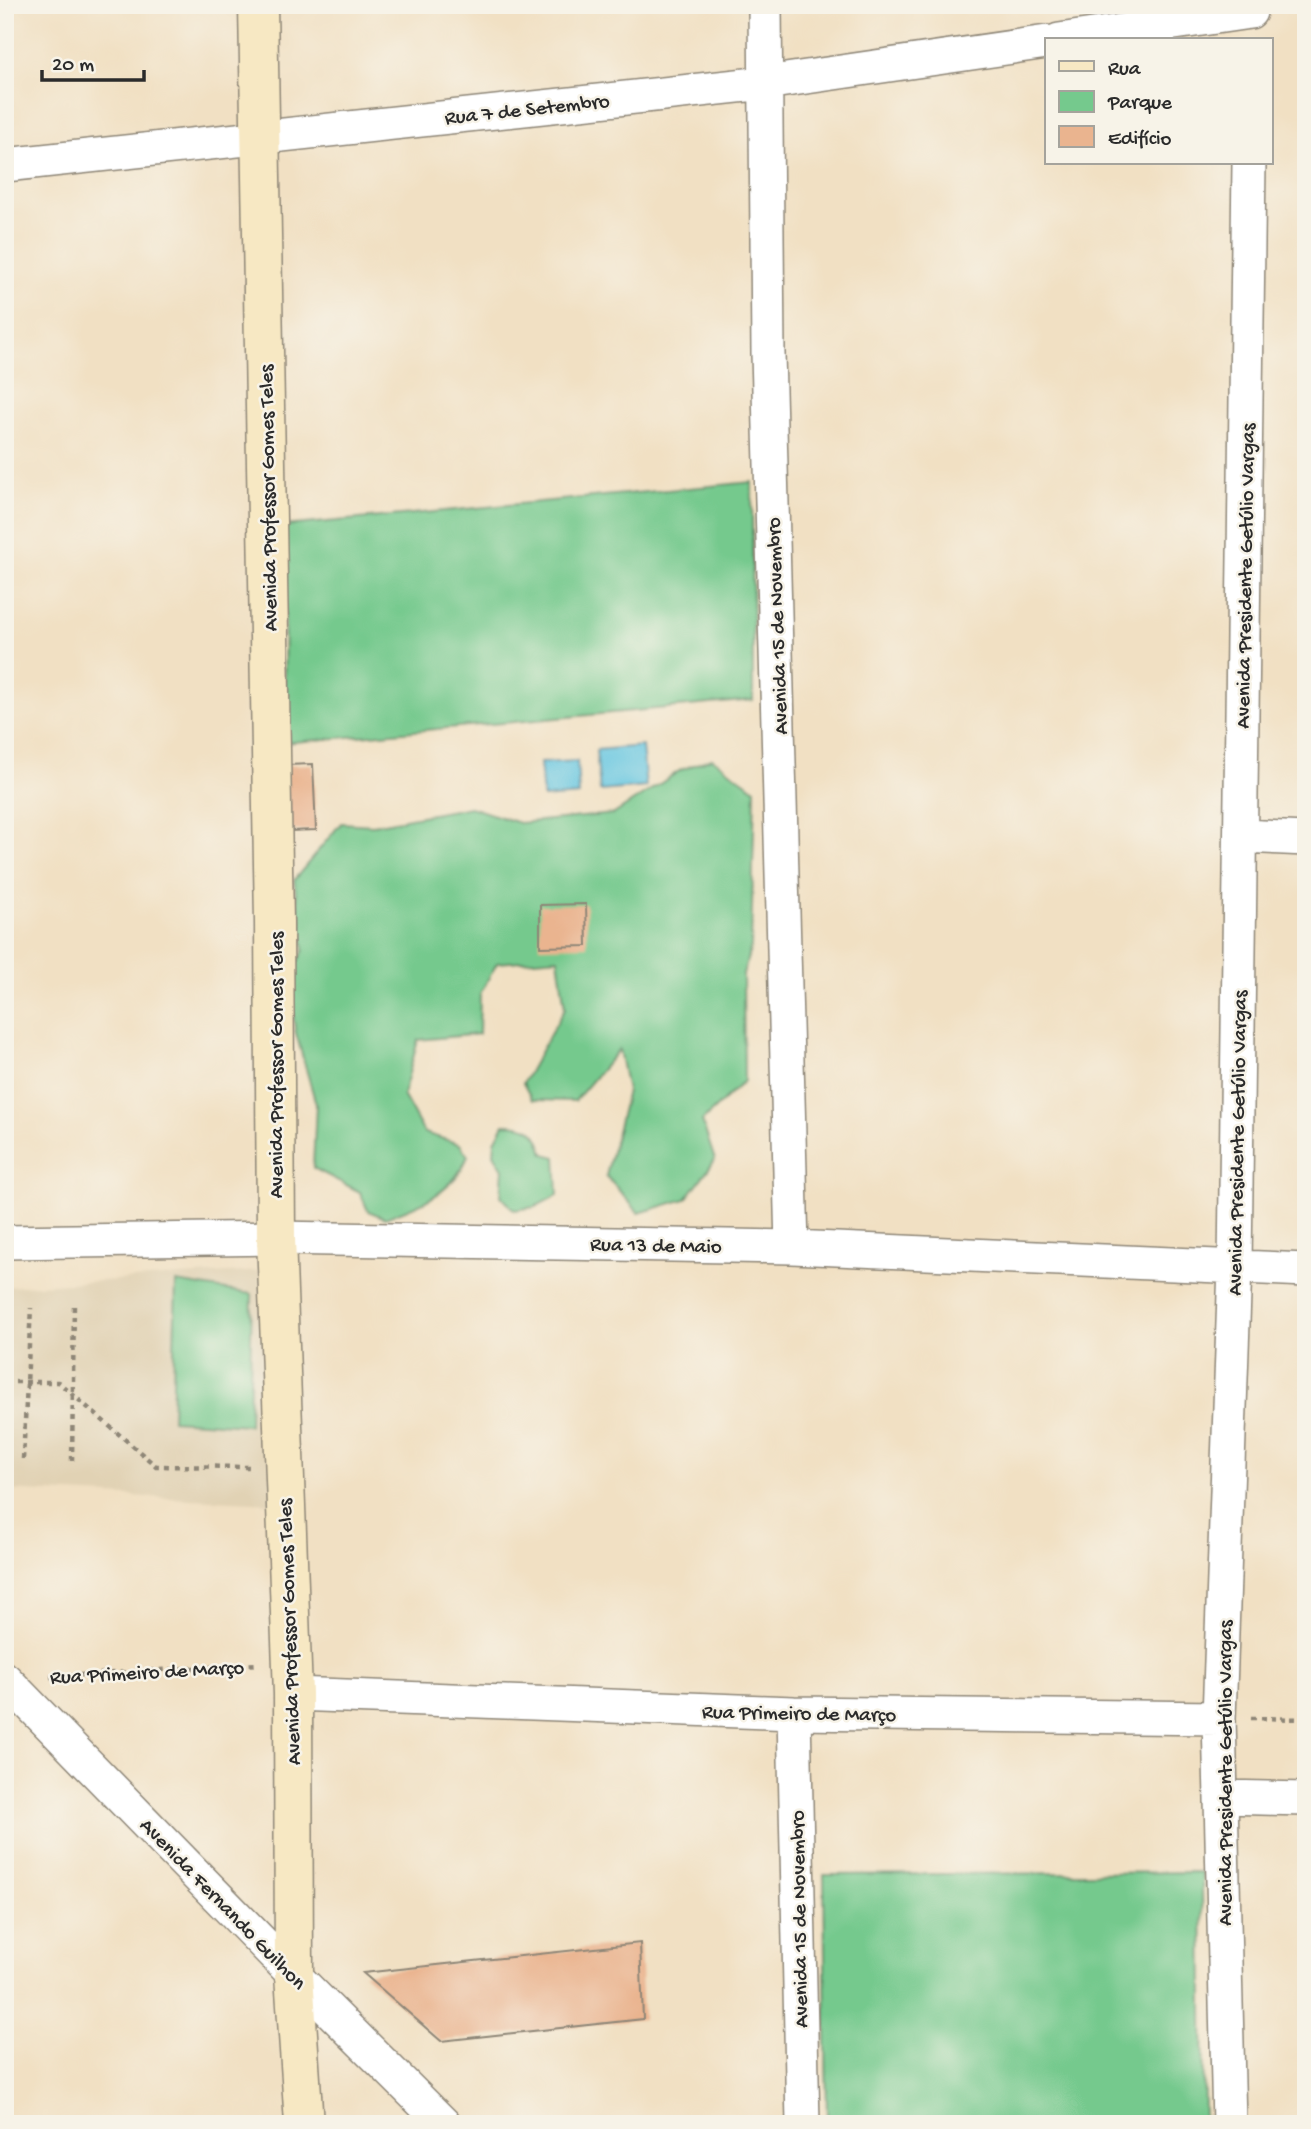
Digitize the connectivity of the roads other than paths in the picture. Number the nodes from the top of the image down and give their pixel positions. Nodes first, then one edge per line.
1 (258, 5) edge
2 (765, 5) edge
3 (1250, 19) edge
4 (1077, 38) edge
5 (1045, 42) edge
6 (765, 83) junction
7 (261, 136) junction
8 (1249, 164) edge
9 (5, 165) edge
10 (1241, 836) junction
11 (1306, 839) edge
12 (276, 1238) junction
13 (5, 1242) edge
14 (792, 1247) junction
15 (1235, 1266) junction
16 (1306, 1270) edge
17 (5, 1679) edge
18 (291, 1679) junction
19 (794, 1713) junction
20 (1219, 1718) junction
21 (1223, 1797) junction
22 (1306, 1799) edge
23 (294, 1975) junction
24 (304, 2124) edge
25 (444, 2124) edge
26 (803, 2124) edge
27 (1229, 2124) edge

1 - 7 street, Avenida Professor Gomes Teles
2 - 6 street, Avenida 15 de Novembro
3 - 4 street
5 - 6 street, Rua 7 de Setembro
6 - 7 street, Rua 7 de Setembro
6 - 14 street, Avenida 15 de Novembro
7 - 9 street, Rua 7 de Setembro
7 - 12 street, Avenida Professor Gomes Teles
8 - 10 street, Avenida Presidente Getúlio Vargas
10 - 11 street
10 - 15 street, Avenida Presidente Getúlio Vargas
12 - 13 street, Rua 13 de Maio
12 - 14 street, Rua 13 de Maio
12 - 18 street, Avenida Professor Gomes Teles
14 - 15 street, Rua 13 de Maio
15 - 16 street, Rua 13 de Maio
15 - 20 street, Avenida Presidente Getúlio Vargas
17 - 23 street, Avenida Fernando Guilhon
18 - 19 street, Rua Primeiro de Março
18 - 23 street, Avenida Professor Gomes Teles
19 - 20 street, Rua Primeiro de Março
19 - 26 street, Avenida 15 de Novembro
20 - 21 street, Avenida Presidente Getúlio Vargas
21 - 22 street
21 - 27 street, Avenida Presidente Getúlio Vargas
23 - 24 street, Avenida Professor Gomes Teles
23 - 25 street, Avenida Fernando Guilhon

